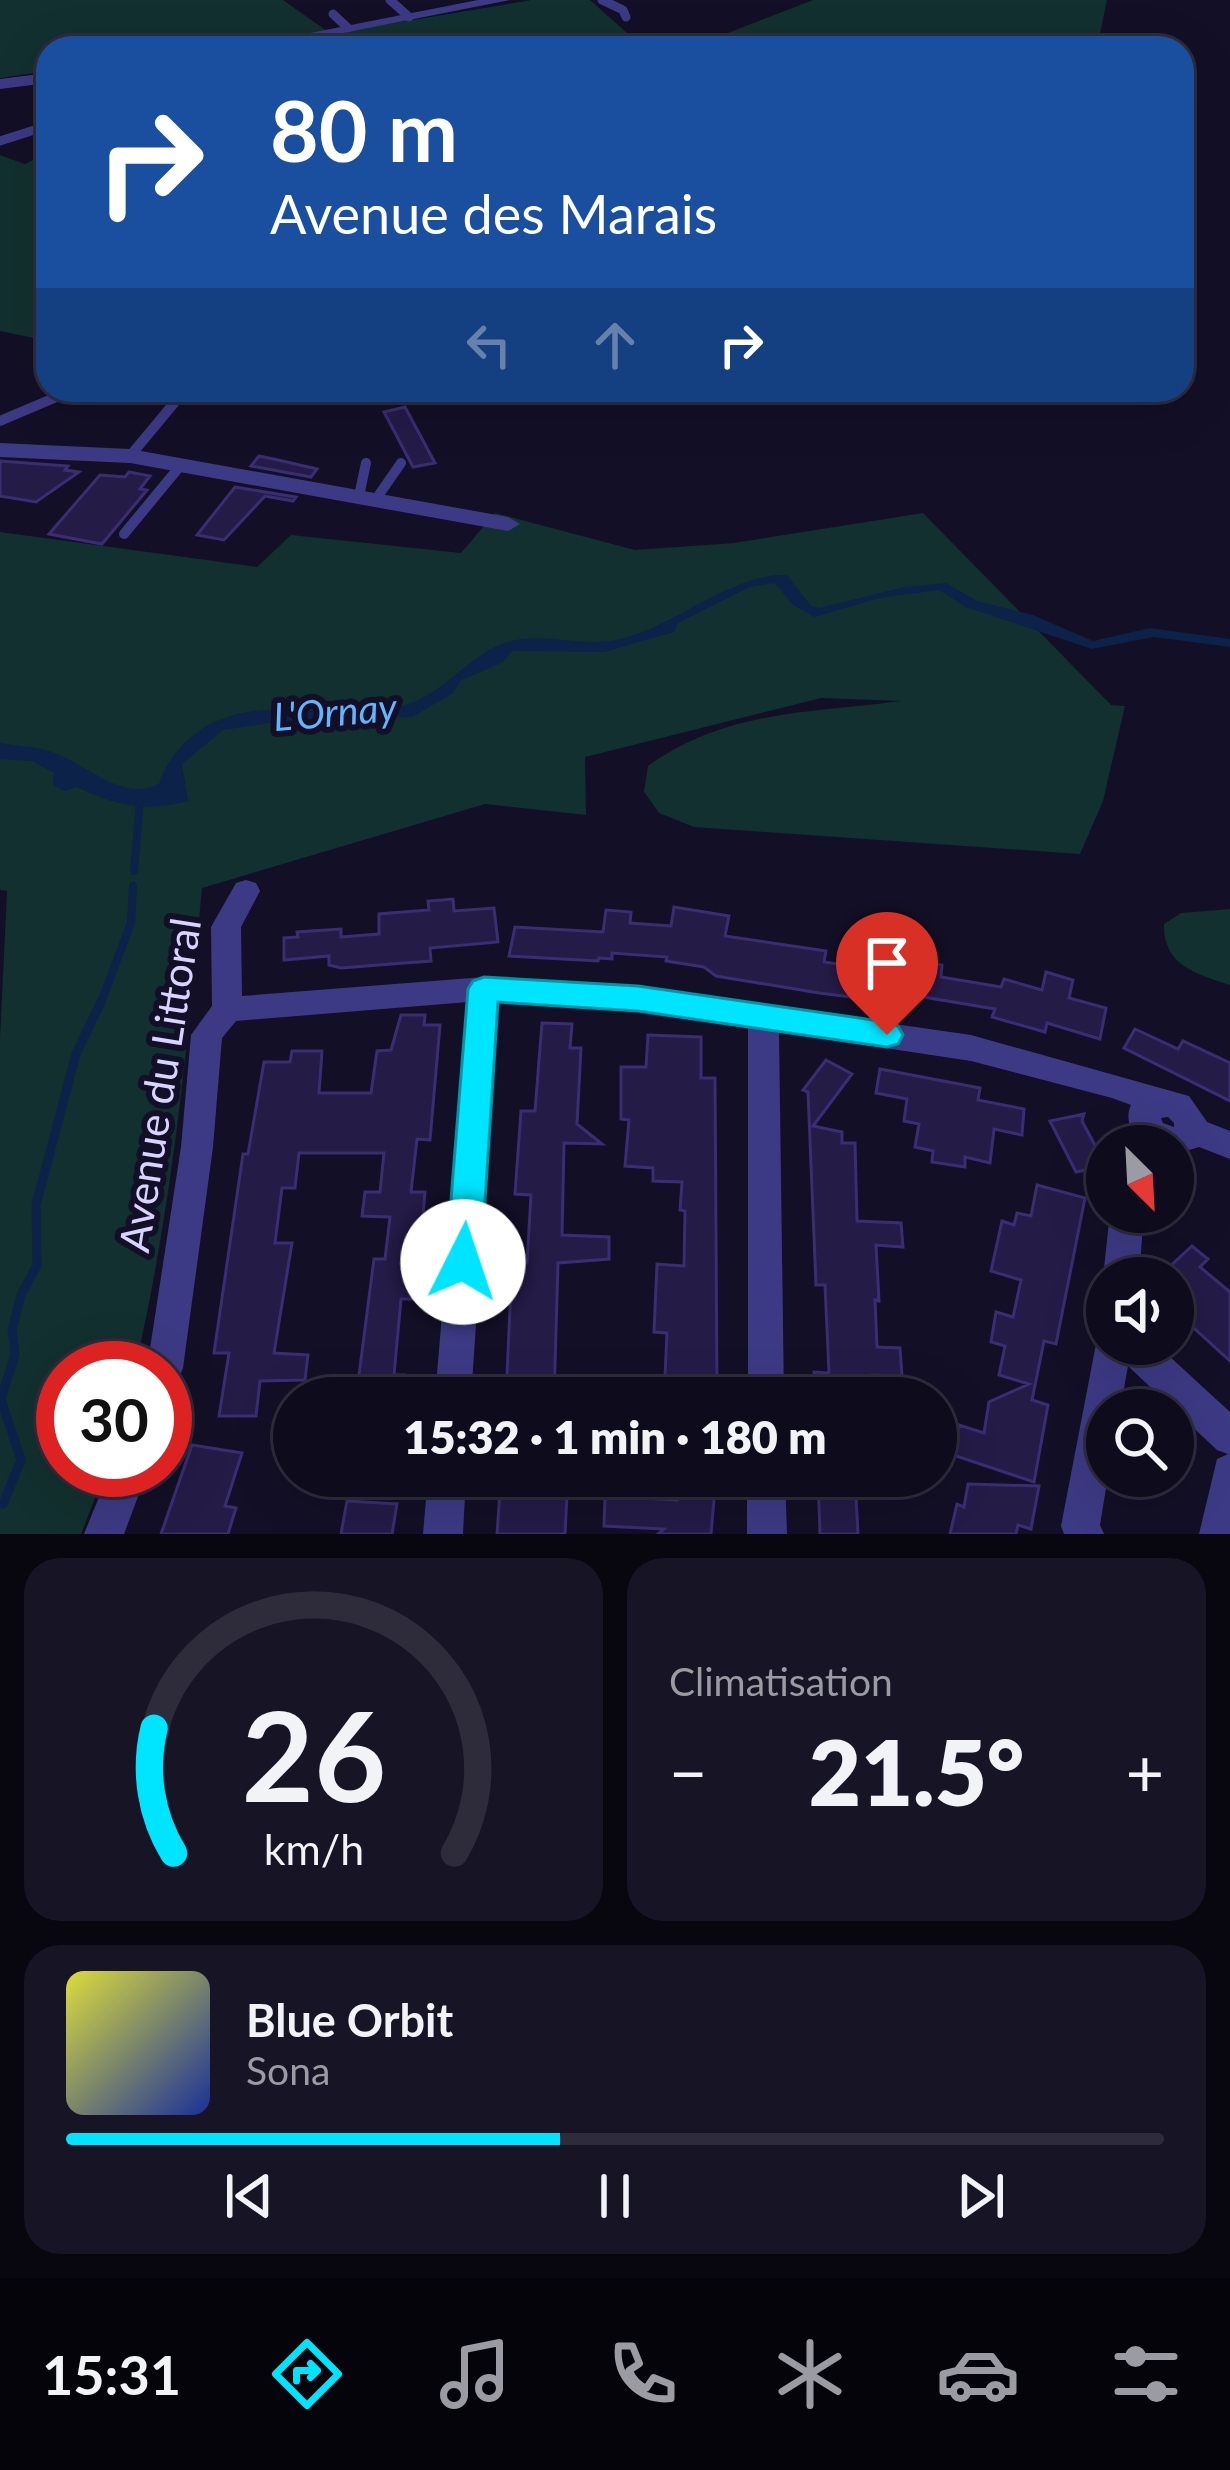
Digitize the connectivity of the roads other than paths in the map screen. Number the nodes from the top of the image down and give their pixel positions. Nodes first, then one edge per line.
1 (390, 0) edge
2 (602, 0) edge
3 (484, 2) edge
4 (333, 14) dead end
5 (409, 17) junction
6 (626, 17) dead end
7 (348, 28) junction
8 (305, 36) edge
9 (36, 80) edge
10 (0, 84) edge
11 (36, 130) edge
12 (0, 141) edge
13 (45, 402) edge
14 (175, 402) edge
15 (0, 421) edge
16 (0, 449) edge
17 (130, 456) junction
18 (366, 463) dead end
19 (400, 463) dead end
20 (181, 465) junction
21 (368, 497) junction
22 (508, 524) dead end
23 (124, 534) dead end
24 (246, 891) dead end
25 (484, 989) junction
26 (227, 1009) junction
27 (765, 1016) junction
28 (1154, 1125) edge
29 (1194, 1137) edge
30 (1230, 1145) edge
31 (169, 1341) edge
32 (1110, 1365) edge
33 (1153, 1365) edge
34 (455, 1377) edge
35 (766, 1377) edge
36 (1230, 1436) edge
37 (1230, 1472) edge
38 (118, 1497) edge
39 (445, 1497) edge
40 (766, 1497) edge
41 (104, 1534) edge
42 (442, 1534) edge
43 (767, 1534) edge
44 (1084, 1534) edge
45 (1219, 1534) edge

1 - 5 lane
2 - 6 lane
3 - 5 street
4 - 7 lane
5 - 7 street
7 - 8 street
9 - 10 street
11 - 12 lane
13 - 15 lane
14 - 17 lane
16 - 17 street
17 - 20 street
18 - 21 lane
19 - 21 lane
20 - 21 street
20 - 23 lane
21 - 22 street
24 - 26 street, Avenue du Littoral
25 - 26 street
25 - 27 street
25 - 34 street
26 - 31 street, Avenue du Littoral
27 - 28 street
27 - 35 street
29 - 30 street
32 - 44 street
33 - 36 street
37 - 45 street
38 - 41 street
39 - 42 street
40 - 43 street

